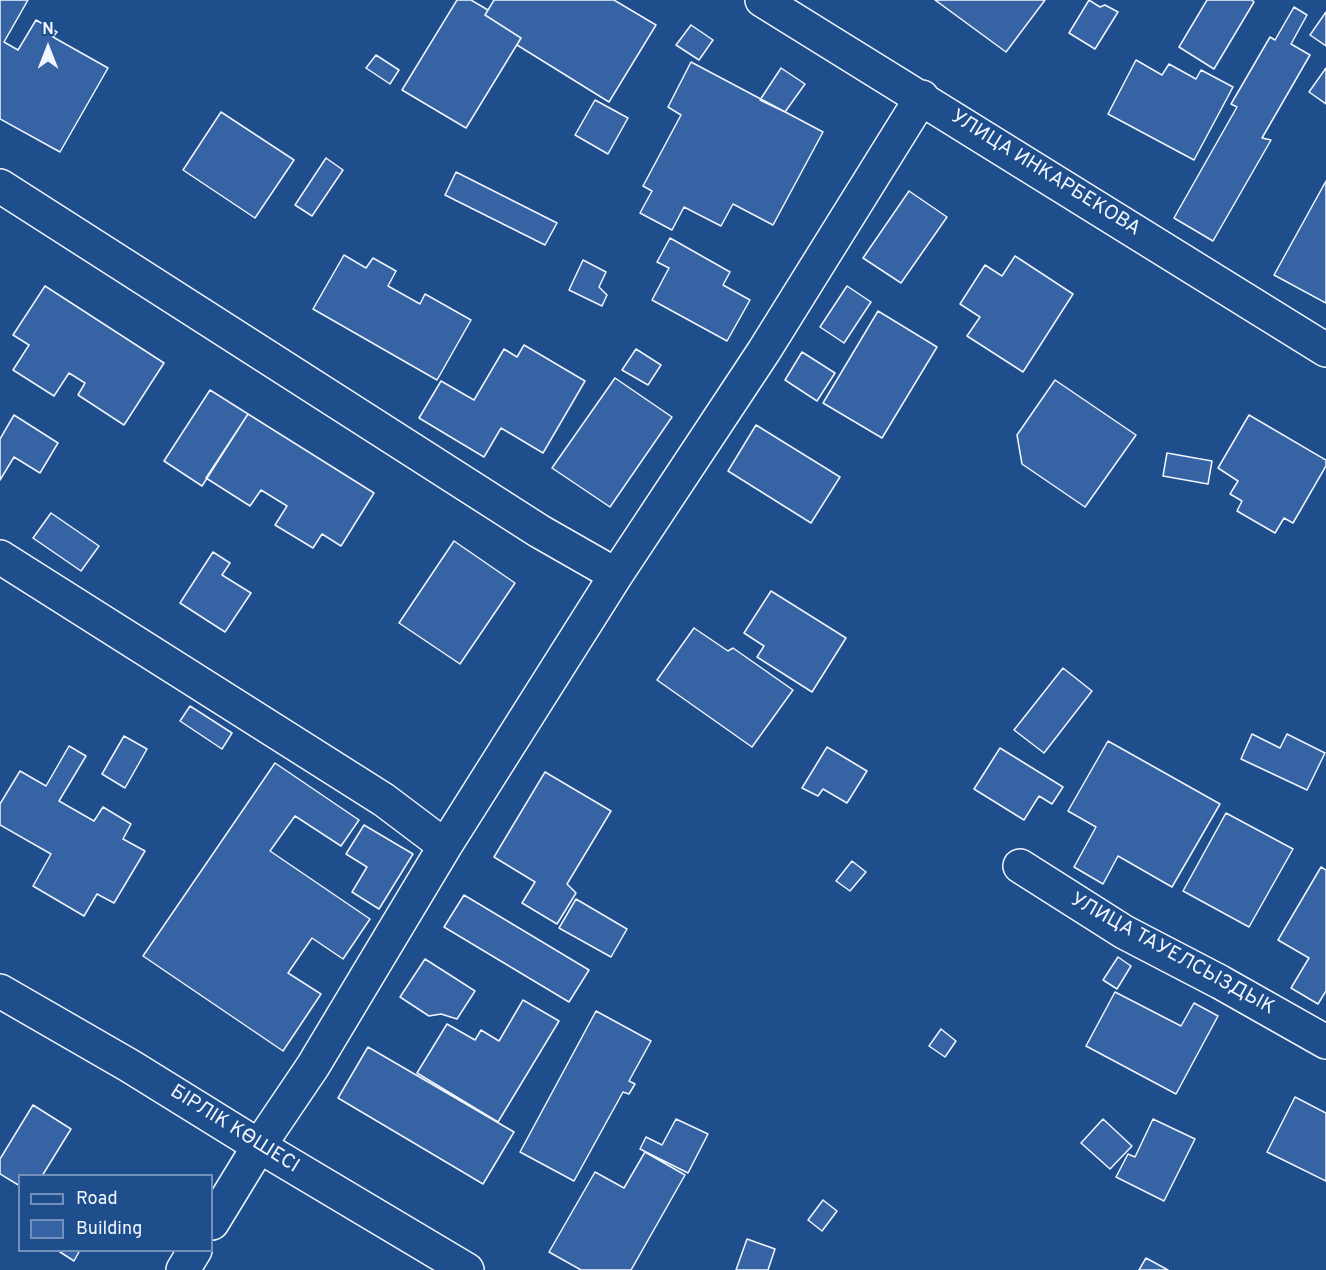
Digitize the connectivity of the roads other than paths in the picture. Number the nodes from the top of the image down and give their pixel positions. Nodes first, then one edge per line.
1 (762, 0) edge
2 (922, 98) junction
3 (0, 186) edge
4 (1326, 350) edge
5 (0, 557) edge
6 (616, 575) junction
7 (445, 846) junction
8 (1020, 866) dead end
9 (0, 991) edge
10 (1326, 1042) edge
11 (259, 1146) junction
12 (213, 1221) edge
13 (194, 1252) edge
14 (183, 1270) edge
15 (467, 1270) edge

1 - 2 street, УЛИЦА ИНКАРБЕКОВА
2 - 4 street, УЛИЦА ИНКАРБЕКОВА
2 - 6 street
3 - 6 street
5 - 7 street
6 - 7 street
7 - 11 street
8 - 10 street, УЛИЦА ТАУЕЛСЫЗДЫК
9 - 11 street, БІРЛІК КӨШЕСІ
11 - 12 street
11 - 15 street, БІРЛІК КӨШЕСІ
13 - 14 street

